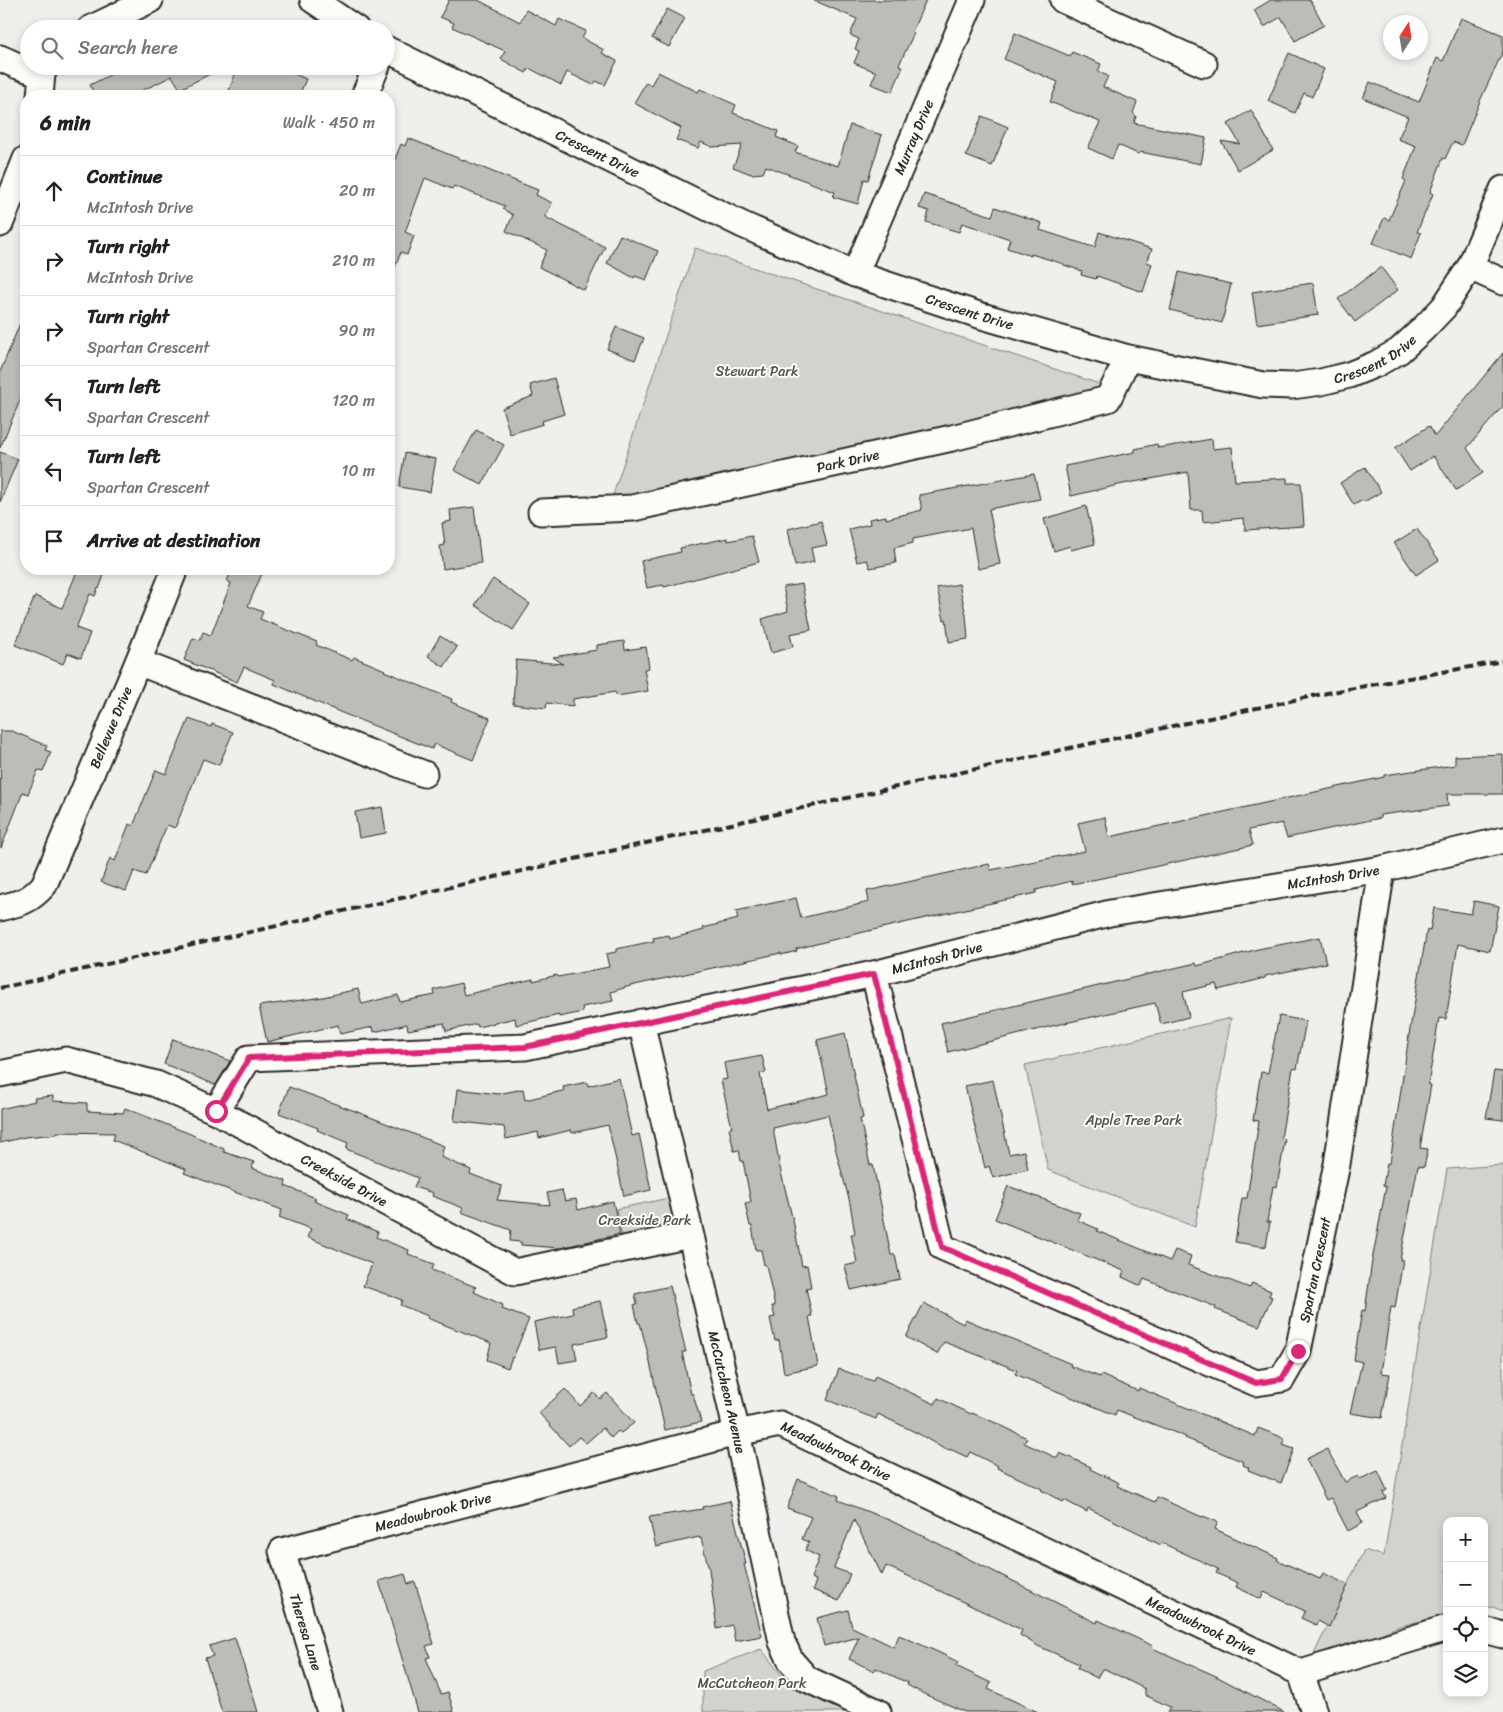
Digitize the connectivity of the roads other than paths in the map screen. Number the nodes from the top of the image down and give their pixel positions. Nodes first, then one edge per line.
1 (150, 0) edge
2 (313, 0) edge
3 (972, 0) edge
4 (1063, 0) edge
5 (109, 20) edge
6 (343, 20) edge
7 (395, 53) edge
8 (0, 58) edge
9 (1204, 64) dead end
10 (20, 67) edge
11 (373, 75) edge
12 (367, 90) edge
13 (20, 174) edge
14 (1503, 189) edge
15 (0, 224) edge
16 (1470, 267) junction
17 (855, 274) junction
18 (1503, 282) edge
19 (1128, 358) junction
20 (541, 512) dead end
21 (173, 575) edge
22 (138, 662) junction
23 (424, 774) dead end
24 (1503, 840) edge
25 (1382, 869) junction
26 (0, 908) edge
27 (874, 974) junction
28 (641, 1022) junction
29 (0, 1074) edge
30 (216, 1111) junction
31 (690, 1235) junction
32 (737, 1433) junction
33 (282, 1551) joint
34 (1443, 1629) edge
35 (1488, 1631) edge
36 (1503, 1635) edge
37 (1301, 1673) junction
38 (330, 1712) edge
39 (878, 1712) edge
40 (1314, 1712) edge

1 - 5 street
2 - 6 street
3 - 17 street, Murray Drive
4 - 9 street
7 - 17 street, Crescent Drive
8 - 10 street
11 - 12 street
13 - 15 street
14 - 16 street, Crescent Drive
16 - 18 street
16 - 19 street, Crescent Drive
17 - 19 street, Crescent Drive
19 - 20 street, Park Drive
21 - 22 street, Bellevue Drive
22 - 23 street
22 - 26 street, Bellevue Drive
24 - 25 street, McIntosh Drive
25 - 27 street, McIntosh Drive
25 - 27 street, Spartan Crescent
27 - 28 street, McIntosh Drive
28 - 30 street, McIntosh Drive
28 - 31 street, McCutcheon Avenue
29 - 30 street, Creekside Drive
30 - 31 street, Creekside Drive
31 - 32 street, McCutcheon Avenue
32 - 33 street, Meadowbrook Drive
32 - 37 street, Meadowbrook Drive
32 - 39 street, McCutcheon Avenue
33 - 38 street, Theresa Lane
34 - 37 street
35 - 36 street
37 - 40 street

